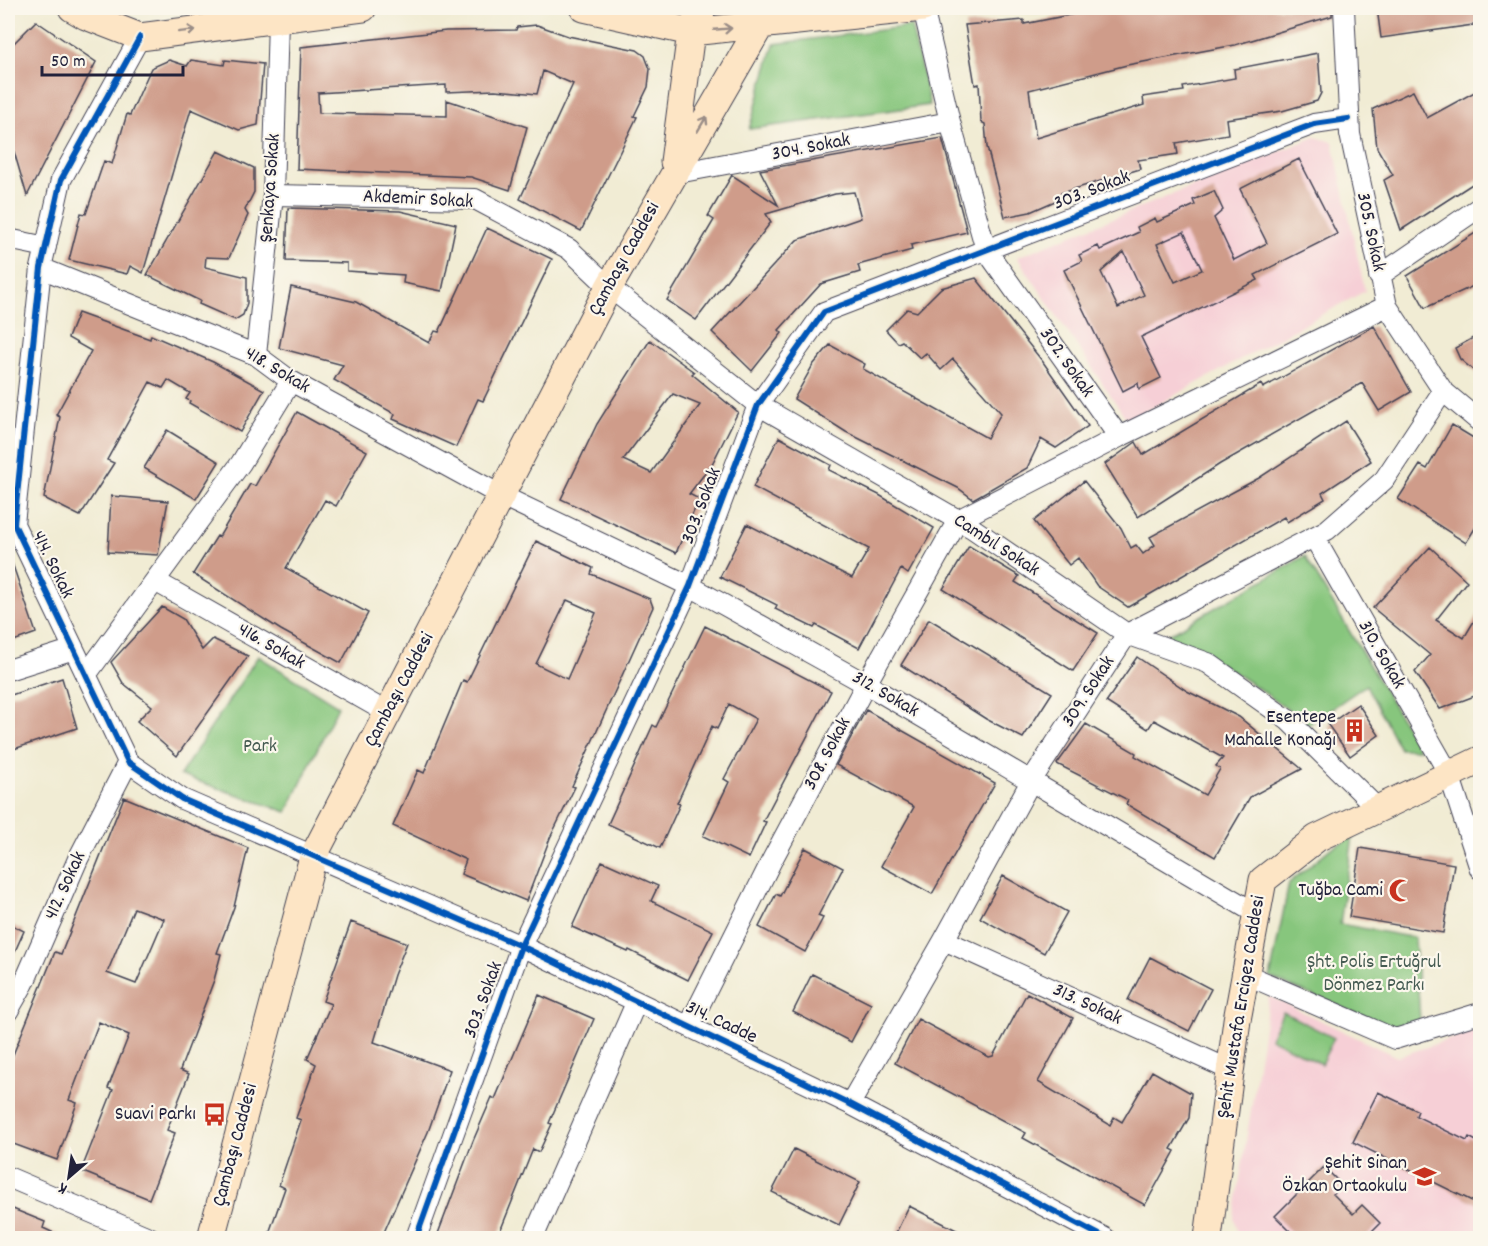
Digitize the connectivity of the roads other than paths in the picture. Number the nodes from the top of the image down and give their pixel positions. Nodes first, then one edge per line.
1 (72, 8) edge
2 (363, 8) edge
3 (584, 8) edge
4 (702, 8) edge
5 (923, 8) edge
6 (1344, 8) edge
7 (764, 17) edge
8 (278, 20) junction
9 (691, 32) junction
10 (140, 37) junction
11 (1348, 119) junction
12 (950, 122) junction
13 (672, 174) junction
14 (273, 195) junction
15 (1480, 207) edge
16 (8, 239) edge
17 (46, 247) junction
18 (986, 250) junction
19 (42, 268) junction
20 (1379, 276) junction
21 (609, 287) junction
22 (1387, 306) junction
23 (256, 355) junction
24 (291, 381) junction
25 (1443, 391) junction
26 (758, 405) junction
27 (1480, 422) edge
28 (1119, 437) junction
29 (502, 496) junction
30 (958, 520) junction
31 (1314, 537) junction
32 (155, 581) junction
33 (690, 586) junction
34 (1127, 634) junction
35 (74, 649) junction
36 (8, 670) edge
37 (86, 675) junction
38 (866, 684) junction
39 (388, 713) junction
40 (1480, 760) edge
41 (128, 762) junction
42 (1449, 774) junction
43 (1031, 781) junction
44 (1377, 808) junction
45 (313, 857) junction
46 (1480, 869) edge
47 (1257, 914) junction
48 (944, 940) junction
49 (521, 946) junction
50 (1245, 974) junction
51 (636, 1003) junction
52 (8, 1011) edge
53 (1480, 1013) edge
54 (689, 1026) junction
55 (1230, 1071) junction
56 (850, 1104) junction
57 (8, 1177) edge
58 (151, 1239) edge
59 (211, 1239) edge
60 (416, 1239) edge
61 (533, 1239) edge
62 (1106, 1239) edge
63 (1208, 1239) edge

1 - 10 main road
2 - 8 main road
3 - 9 main road
4 - 9 main road, Çambaşı Caddesi
5 - 7 main road
5 - 12 street, 302. Sokak
6 - 11 street, 305. Sokak
9 -> 7 main road
13 -> 7 main road, Çambaşı Caddesi
10 -> 8 main road
8 - 14 street, Şenkaya Sokak
9 - 13 main road, Çambaşı Caddesi
10 - 17 street, 414. Sokak
11 - 18 street, 303. Sokak
11 - 20 street, 305. Sokak
12 - 13 street, 304. Sokak
12 - 18 street, 302. Sokak
13 - 21 main road, Çambaşı Caddesi
14 - 21 street, Akdemir Sokak
14 - 23 street, Şenkaya Sokak
15 - 20 street
16 - 17 street
17 - 19 street, 414. Sokak
18 - 26 street, 303. Sokak
18 - 28 street, 302. Sokak
19 - 23 street, 418. Sokak
19 - 35 street, 414. Sokak
20 - 22 street, 305. Sokak
21 - 26 street, Cambıl Sokak
21 - 29 main road, Çambaşı Caddesi
22 - 25 street, 305. Sokak
22 - 28 street
23 - 24 street, 418. Sokak
24 - 29 street, 418. Sokak
24 - 32 street
25 - 27 street, 305. Sokak
25 - 31 street, 309. Sokak
26 - 30 street, Cambıl Sokak
26 - 33 street, 303. Sokak
28 - 30 street
29 - 33 street, 312. Sokak
29 - 39 main road, Çambaşı Caddesi
30 - 34 street, Cambıl Sokak
30 - 38 street, 308. Sokak
31 - 34 street, 309. Sokak
31 - 42 street, 310. Sokak
32 - 37 street
32 - 39 street, 416. Sokak
33 - 38 street, 312. Sokak
33 - 49 street, 303. Sokak
34 - 43 street, 309. Sokak
34 - 44 street, Cambıl Sokak
35 - 36 street
35 - 37 street, 414. Sokak
37 - 41 street, 414. Sokak
38 - 43 street, 312. Sokak
38 - 54 street, 308. Sokak
39 - 45 main road, Çambaşı Caddesi
40 - 42 main road, Şehit Mustafa Ercigez Caddesi
41 - 45 street, 414. Sokak
41 - 52 street, 412. Sokak
42 - 44 main road, Şehit Mustafa Ercigez Caddesi
42 - 46 street, 310. Sokak
43 - 47 street, 312. Sokak
43 - 48 street, 309. Sokak
44 - 47 main road, Şehit Mustafa Ercigez Caddesi
45 - 49 street, 314. Cadde
45 - 59 main road, Çambaşı Caddesi
47 - 50 main road, Şehit Mustafa Ercigez Caddesi
48 - 55 street, 313. Sokak
48 - 56 street, 309. Sokak
49 - 51 street, 314. Cadde
49 - 60 street, 303. Sokak
50 - 53 street
50 - 55 main road, Şehit Mustafa Ercigez Caddesi
51 - 54 street, 314. Cadde
51 - 61 street
54 - 56 street, 314. Cadde
55 - 63 main road, Şehit Mustafa Ercigez Caddesi
56 - 62 street, 314. Cadde
57 - 58 street

